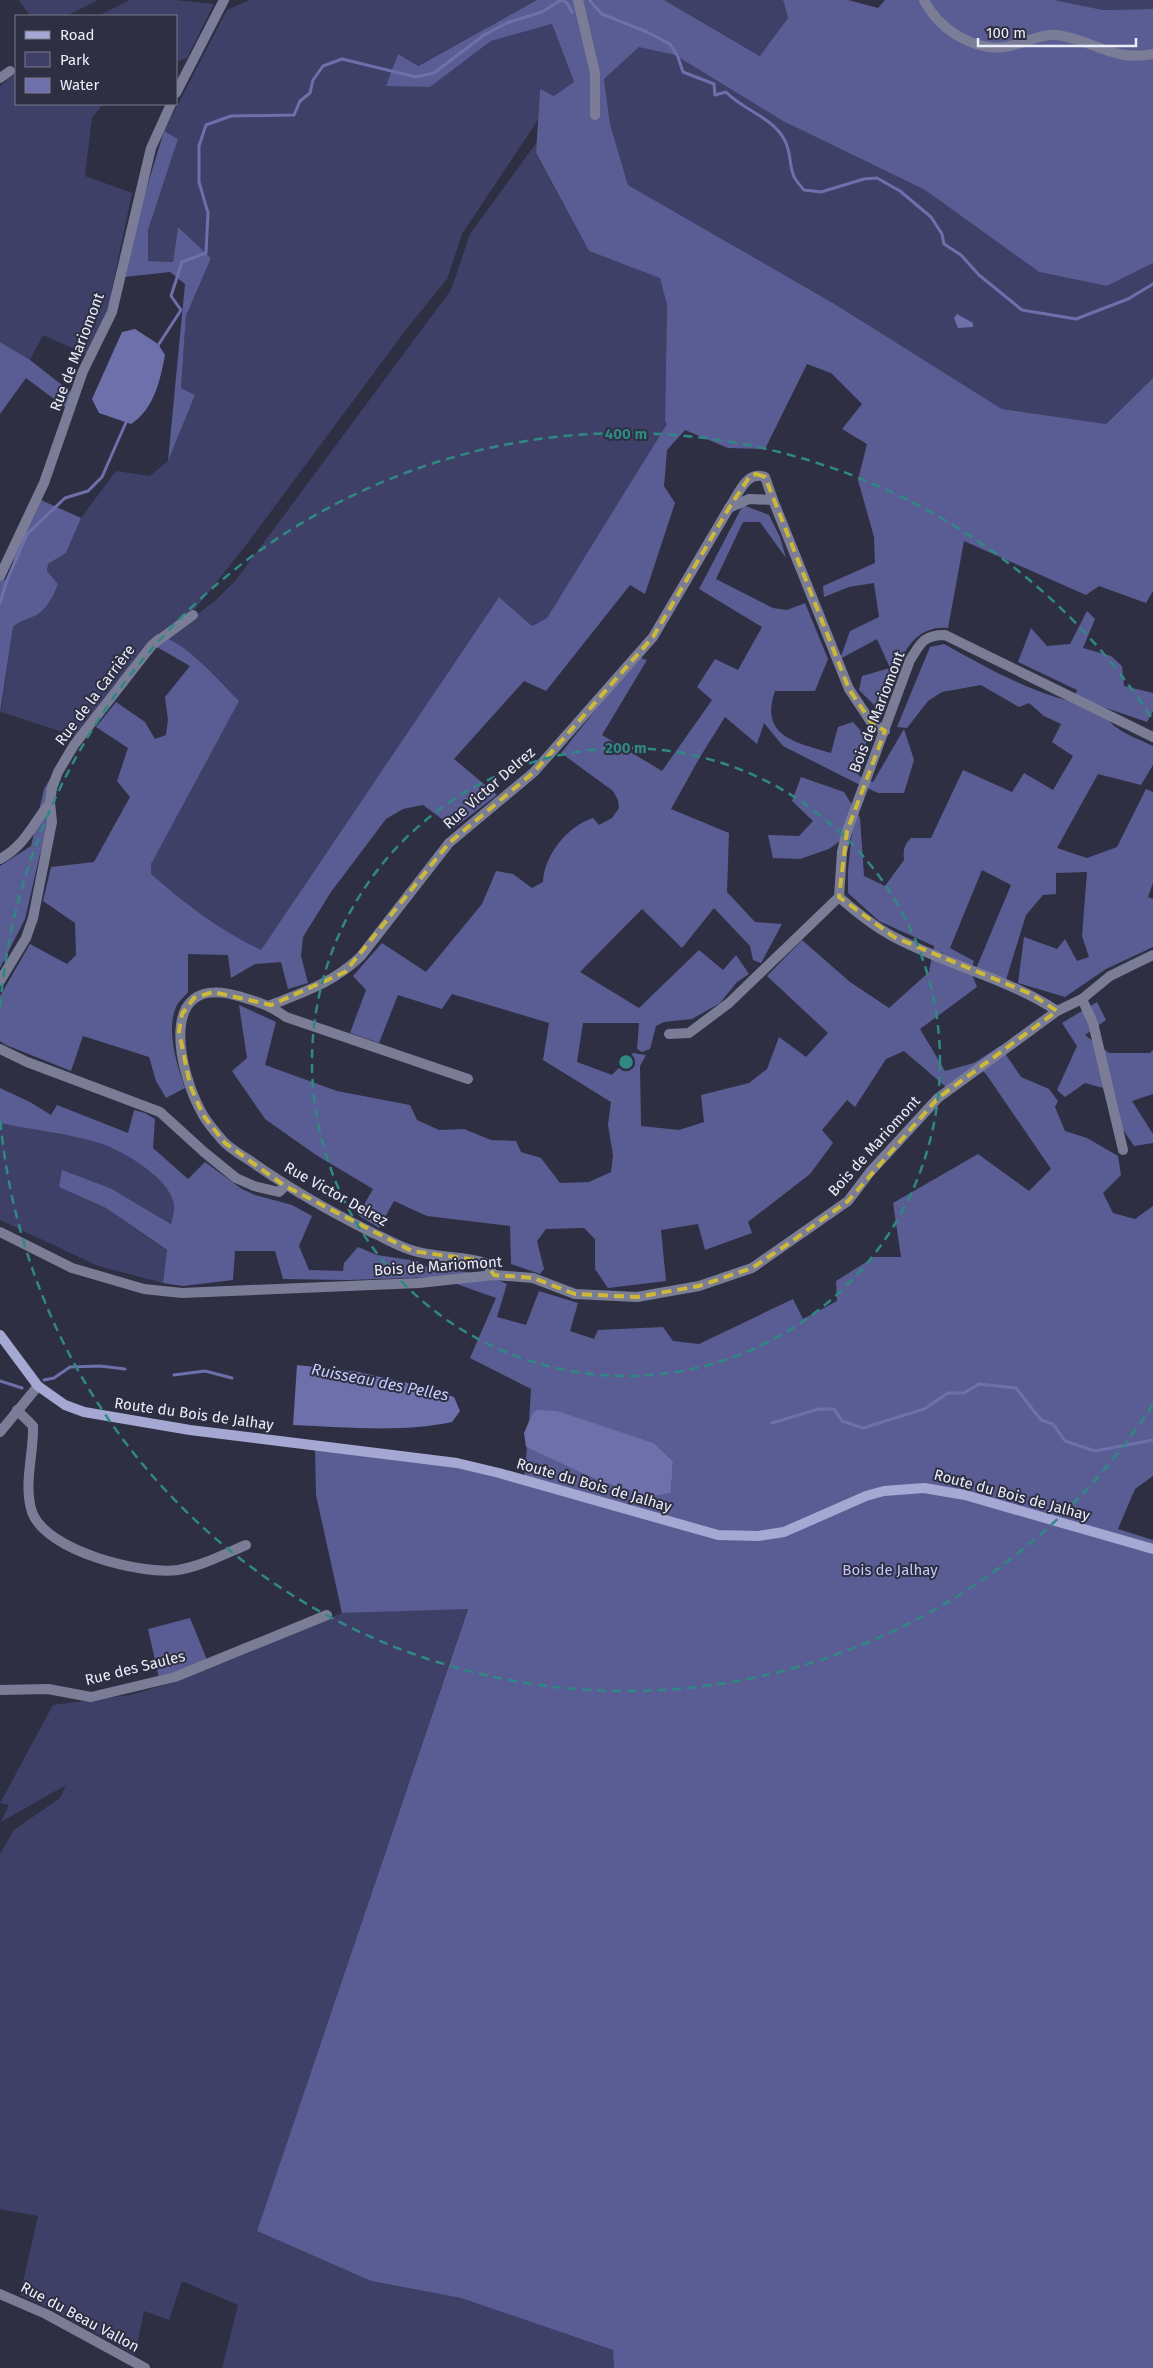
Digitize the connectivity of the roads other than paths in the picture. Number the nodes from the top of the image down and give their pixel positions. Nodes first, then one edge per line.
1 (224, 0) edge
2 (578, 0) edge
3 (924, 0) edge
4 (1153, 54) edge
5 (10, 71) dead end
6 (0, 78) edge
7 (178, 89) edge
8 (171, 105) edge
9 (595, 115) dead end
10 (773, 500) junction
11 (729, 508) junction
12 (0, 576) edge
13 (193, 615) dead end
14 (885, 731) junction
15 (1153, 737) edge
16 (50, 803) junction
17 (0, 859) edge
18 (839, 897) junction
19 (1153, 955) edge
20 (0, 982) edge
21 (1082, 999) junction
22 (271, 1005) junction
23 (1057, 1011) junction
24 (669, 1034) dead end
25 (0, 1049) edge
26 (468, 1079) dead end
27 (1123, 1150) dead end
28 (285, 1186) junction
29 (0, 1232) edge
30 (494, 1275) junction
31 (0, 1335) edge
32 (38, 1386) junction
33 (17, 1410) junction
34 (0, 1432) edge
35 (246, 1545) dead end
36 (1153, 1548) edge
37 (326, 1615) dead end
38 (0, 1690) edge
39 (0, 2294) edge
40 (144, 2368) edge

1 - 7 street
2 - 9 street
3 - 4 street
5 - 6 street
8 - 12 street, Rue de Mariomont
10 - 11 street
10 - 11 street, Rue Victor Delrez
10 - 14 street, Rue Victor Delrez
11 - 22 street, Rue Victor Delrez
13 - 16 street, Rue de la Carrière
14 - 15 street, Bois de Mariomont
14 - 18 street, Bois de Mariomont
16 - 17 street
16 - 20 street, Rue de la Carrière
18 - 23 street
18 - 24 street
19 - 21 street, Bois de Mariomont
21 - 23 street, Bois de Mariomont
21 - 27 street
22 - 26 street, Rue Victor Delrez
22 - 28 street, Rue Victor Delrez
23 - 30 street, Bois de Mariomont
25 - 28 street
28 - 30 street, Rue Victor Delrez
29 - 30 street, Bois de Mariomont
31 - 32 main road, Route du Bois de Jalhay
32 - 33 street
32 - 36 main road, Route du Bois de Jalhay
33 - 34 street
33 - 35 street
37 - 38 street, Rue des Saules
39 - 40 street, Rue du Beau Vallon

